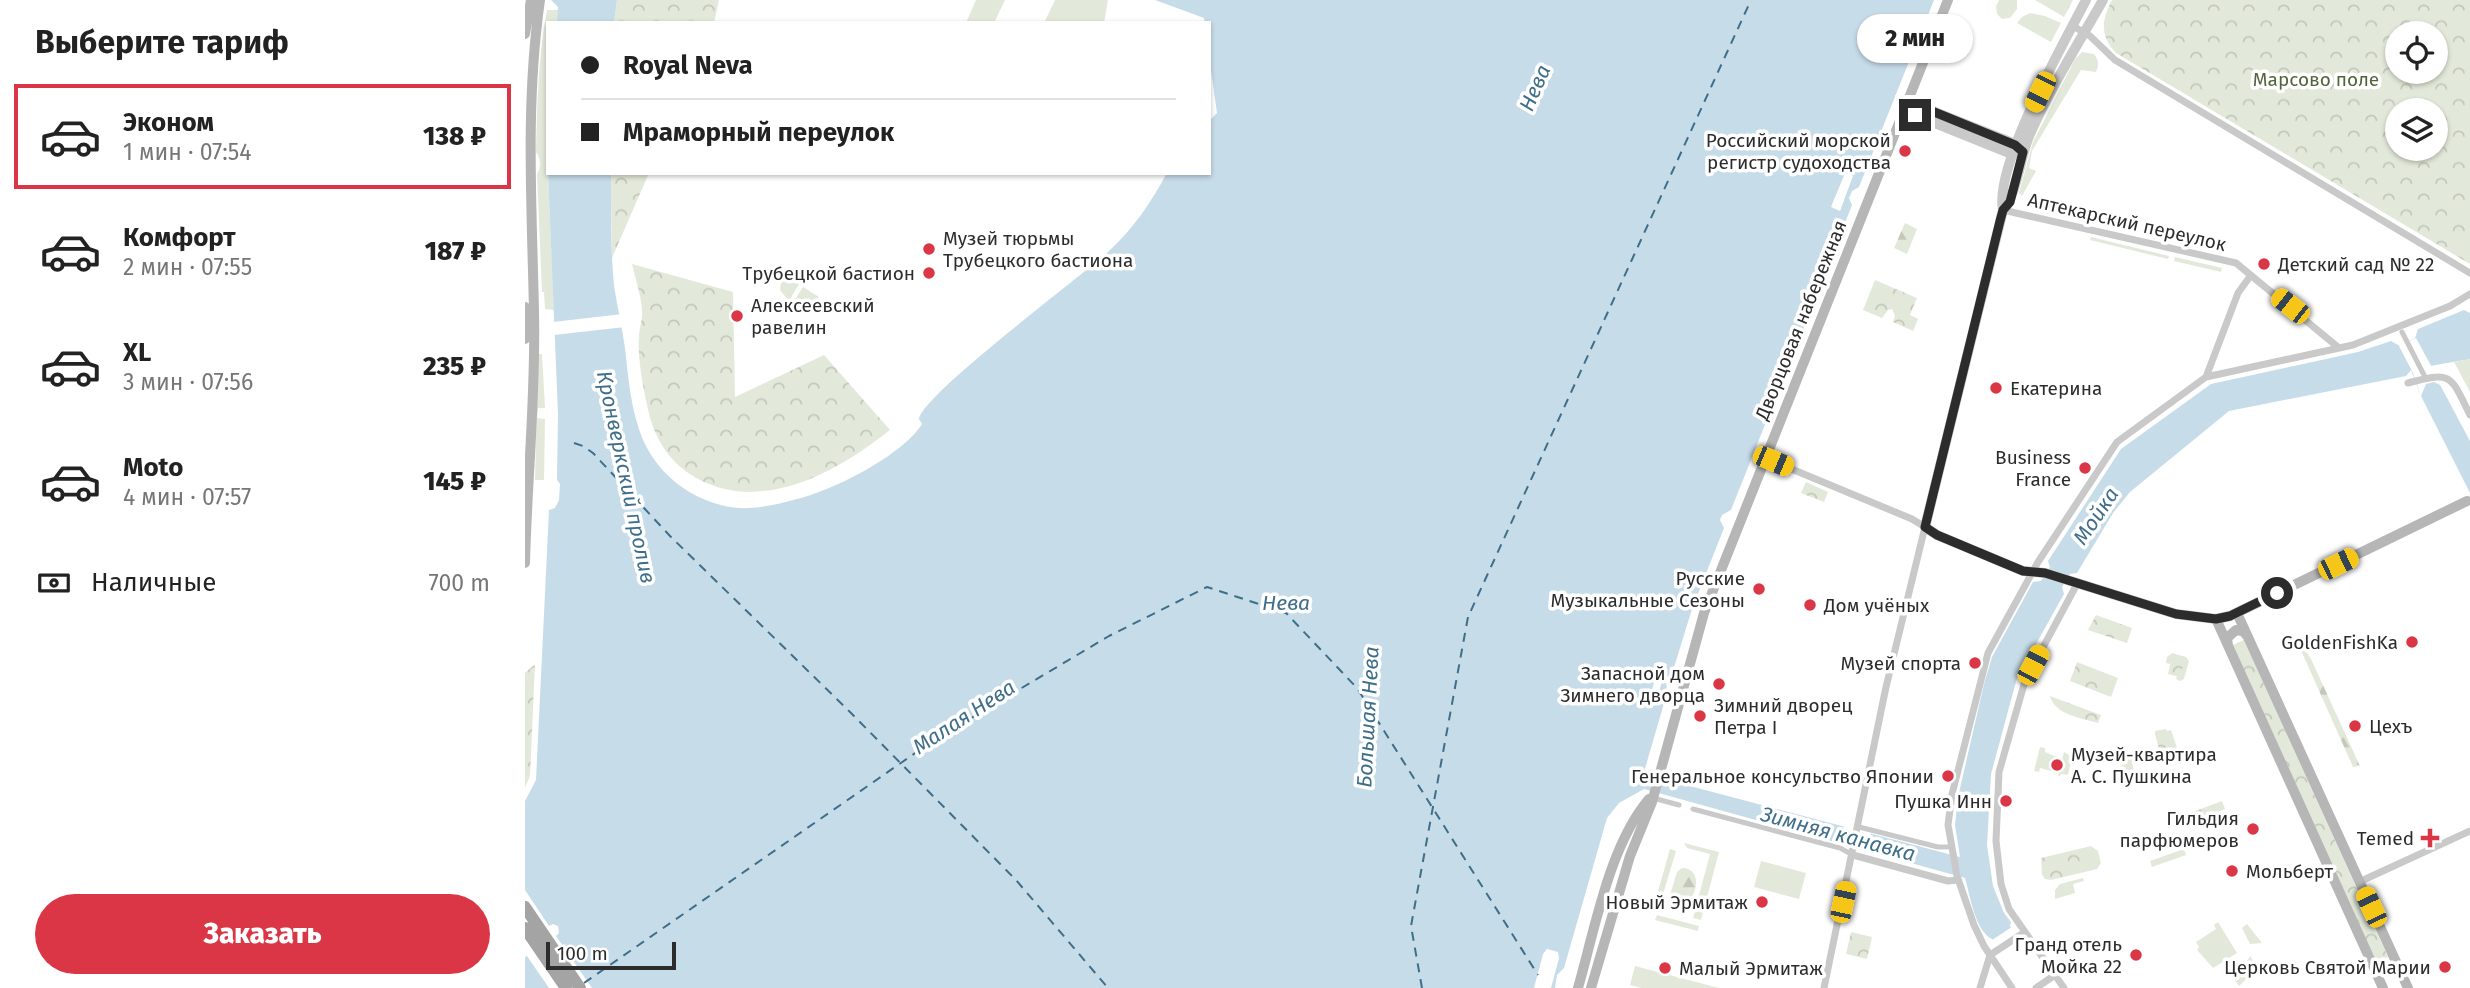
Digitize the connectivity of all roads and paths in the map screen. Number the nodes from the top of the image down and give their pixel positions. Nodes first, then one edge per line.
1 (1948, 0) edge
2 (2086, 0) edge
3 (2103, 0) edge
4 (535, 3) edge
5 (2073, 26) junction
6 (2084, 32) junction
7 (525, 34) edge
8 (1906, 106) junction
9 (2017, 150) junction
10 (2003, 210) junction
11 (2470, 272) edge
12 (2251, 275) junction
13 (2470, 294) edge
14 (525, 307) edge
15 (2402, 332) dead end
16 (525, 339) edge
17 (2339, 348) junction
18 (2206, 377) junction
19 (2426, 379) junction
20 (533, 380) junction
21 (2412, 382) dead end
22 (525, 400) edge
23 (2470, 415) edge
24 (1765, 458) junction
25 (526, 491) edge
26 (2469, 501) edge
27 (1925, 527) junction
28 (525, 563) edge
29 (2032, 572) junction
30 (2072, 582) junction
31 (2237, 613) junction
32 (2216, 619) junction
33 (2248, 637) junction
34 (2228, 646) junction
35 (1653, 796) junction
36 (1679, 805) dead end
37 (1693, 809) dead end
38 (1859, 828) junction
39 (2470, 831) edge
40 (1951, 851) junction
41 (1854, 852) junction
42 (1957, 878) junction
43 (2359, 882) junction
44 (525, 907) edge
45 (525, 928) edge
46 (2021, 934) junction
47 (1990, 955) junction
48 (2400, 972) junction
49 (2055, 975) junction
50 (2378, 986) edge
51 (565, 988) edge
52 (580, 988) edge
53 (1578, 988) edge
54 (1591, 988) edge
55 (1824, 988) edge
56 (1980, 988) edge
57 (2012, 988) edge
58 (2036, 988) edge
59 (2064, 988) edge
60 (2407, 988) edge

1 - 8 main road, Дворцовая набережная
2 - 5 street
3 - 6 street
4 - 7 main road
4 - 20 main road
5 - 6 street
5 - 9 street
6 - 9 street
6 - 11 street
8 - 9 street
8 - 24 main road, Дворцовая набережная
9 - 10 street
10 - 12 street, Аптекарский переулок
10 - 27 street
12 - 17 street, Аптекарский переулок
12 - 18 street
13 - 17 street
14 - 16 main road
15 - 19 street
17 - 18 street
18 - 29 street
19 - 21 street
19 - 23 street
20 - 22 main road
20 - 25 main road
24 - 27 street
24 - 35 main road, Дворцовая набережная
25 - 28 main road
26 - 31 main road
27 - 29 street
27 - 38 street
29 - 30 street
29 - 40 street
30 - 32 street
30 - 46 street
31 - 32 main road
31 - 33 main road
32 - 34 main road
33 - 34 main road
33 - 43 main road
34 - 50 main road
35 - 36 street
35 - 53 main road
35 - 54 main road
37 - 41 street
38 - 40 street
38 - 41 street
39 - 43 street
40 - 42 street
41 - 42 street
41 - 55 street
42 - 47 street
43 - 48 main road
44 - 52 main road
45 - 51 main road
46 - 47 street
46 - 49 street
47 - 56 street
47 - 57 street
48 - 50 main road
48 - 60 main road
49 - 58 street
49 - 59 street

